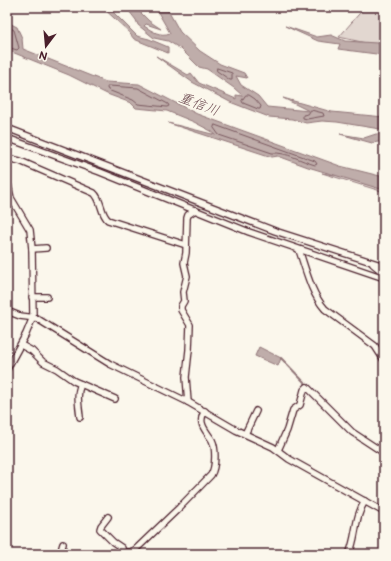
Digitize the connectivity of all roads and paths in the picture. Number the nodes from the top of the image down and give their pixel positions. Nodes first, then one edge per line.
1 (7, 128) edge
2 (7, 138) edge
3 (7, 158) edge
4 (7, 179) edge
5 (195, 210) junction
6 (186, 245) junction
7 (46, 248) dead end
8 (32, 249) junction
9 (299, 250) junction
10 (371, 262) junction
11 (384, 266) edge
12 (384, 272) edge
13 (384, 278) edge
14 (32, 297) junction
15 (47, 297) dead end
16 (7, 311) edge
17 (33, 317) junction
18 (21, 345) junction
19 (384, 360) edge
20 (7, 369) edge
21 (81, 384) junction
22 (115, 399) dead end
23 (188, 402) junction
24 (256, 410) dead end
25 (205, 411) junction
26 (80, 417) dead end
27 (245, 434) junction
28 (278, 450) junction
29 (384, 453) edge
30 (365, 501) junction
31 (384, 512) edge
32 (108, 517) dead end
33 (63, 544) dead end
34 (122, 553) edge
35 (60, 554) edge
36 (349, 554) edge

1 - 10 street
2 - 5 street
3 - 6 street
4 - 8 street
5 - 6 street
5 - 9 street
6 - 23 street
7 - 8 street
8 - 14 street
9 - 13 street
9 - 19 street
10 - 11 street
10 - 12 street
14 - 15 street
14 - 17 street
16 - 17 street
17 - 18 street
17 - 23 street
18 - 20 street
18 - 21 street
21 - 22 street
21 - 26 street
23 - 25 street
24 - 27 street
25 - 27 street
25 - 34 street
27 - 28 street
28 - 29 street
28 - 30 street
30 - 31 street
30 - 36 street
32 - 34 street
33 - 35 street

